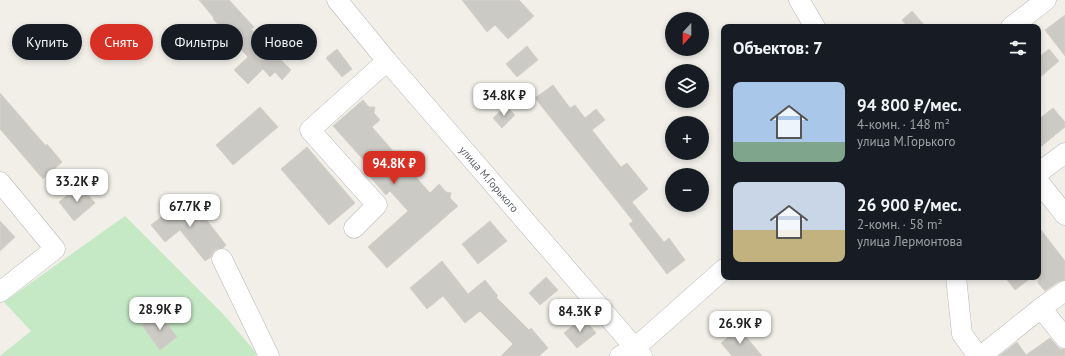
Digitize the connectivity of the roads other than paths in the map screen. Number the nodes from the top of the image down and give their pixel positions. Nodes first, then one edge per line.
1 (336, 0) edge
2 (799, 0) edge
3 (1046, 0) edge
4 (813, 24) edge
5 (1015, 24) edge
6 (387, 61) junction
7 (1065, 152) edge
8 (1041, 170) edge
9 (0, 182) edge
10 (1041, 185) edge
11 (1065, 215) edge
12 (354, 228) dead end
13 (222, 260) dead end
14 (721, 272) edge
15 (956, 280) edge
16 (1065, 291) edge
17 (0, 292) edge
18 (1041, 308) junction
19 (1065, 338) edge
20 (632, 353) edge
21 (269, 356) edge
22 (979, 356) edge

1 - 6 street, улица М.Горького
2 - 4 street
3 - 5 street
6 - 12 street
6 - 20 street, улица М.Горького
7 - 8 street
9 - 17 street
10 - 11 street
13 - 21 street
14 - 20 street
15 - 22 street
16 - 18 street
18 - 19 street
18 - 22 street

